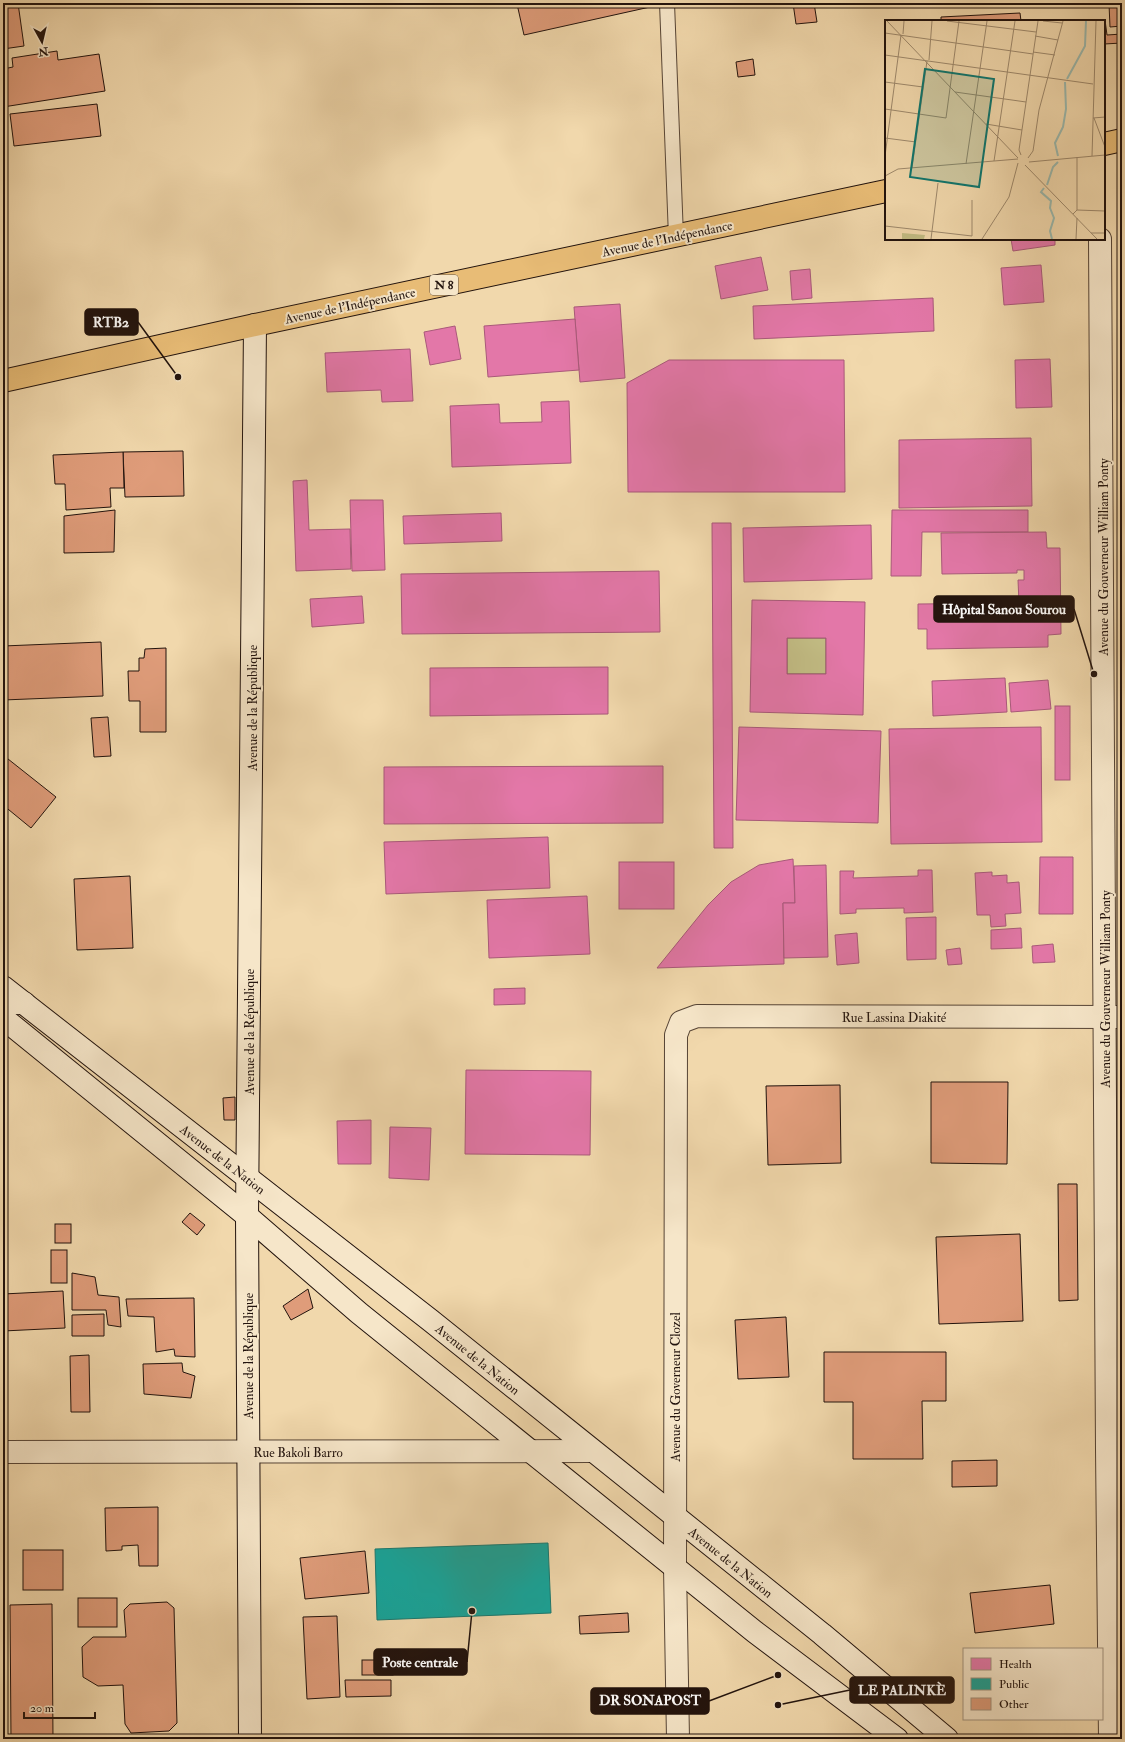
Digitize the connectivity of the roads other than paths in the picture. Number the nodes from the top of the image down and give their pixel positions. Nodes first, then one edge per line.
1 (667, 3) edge
2 (1122, 140) edge
3 (1105, 144) edge
4 (885, 191) edge
5 (676, 237) junction
6 (1100, 240) edge
7 (255, 325) junction
8 (3, 381) edge
9 (1113, 564) edge
10 (3, 987) edge
11 (13, 1003) edge
12 (1114, 1017) edge
13 (3, 1018) edge
14 (676, 1035) joint
15 (248, 1179) junction
16 (247, 1216) junction
17 (1115, 1449) edge
18 (532, 1451) junction
19 (592, 1451) junction
20 (3, 1452) edge
21 (249, 1452) junction
22 (675, 1517) junction
23 (675, 1567) junction
24 (250, 1739) edge
25 (678, 1739) edge
26 (897, 1739) edge
27 (947, 1739) edge
28 (1110, 1739) edge

1 - 5 lane
2 - 3 highway
4 - 5 highway, Avenue de l'Indépendance / N 8
5 - 7 highway, Avenue de l'Indépendance / N 8
6 - 9 street, Avenue du Gouverneur William Ponty
7 - 8 highway, Avenue de l'Indépendance / N 8
7 - 15 street, Avenue de la République
9 - 12 street, Avenue du Gouverneur William Ponty
10 - 11 street, Avenue de la Nation
11 - 15 street, Avenue de la Nation
12 - 14 street, Rue Lassina Diakité
12 - 17 street, Avenue du Gouverneur William Ponty
13 - 16 street
14 - 22 street, Avenue du Governeur Clozel
15 - 16 street, Avenue de la République
15 - 19 street, Avenue de la Nation
16 - 18 street
16 - 21 street, Avenue de la République
17 - 28 street, Avenue du Gouverneur William Ponty
18 - 19 street, Rue Bakoli Barro
18 - 21 street, Rue Bakoli Barro
18 - 23 street
19 - 22 street, Avenue de la Nation
20 - 21 street, Rue Bakoli Barro
21 - 24 street, Avenue de la République
22 - 23 street, Avenue du Governeur Clozel
22 - 27 street, Avenue de la Nation
23 - 25 street, Avenue du Governeur Clozel
23 - 26 street

